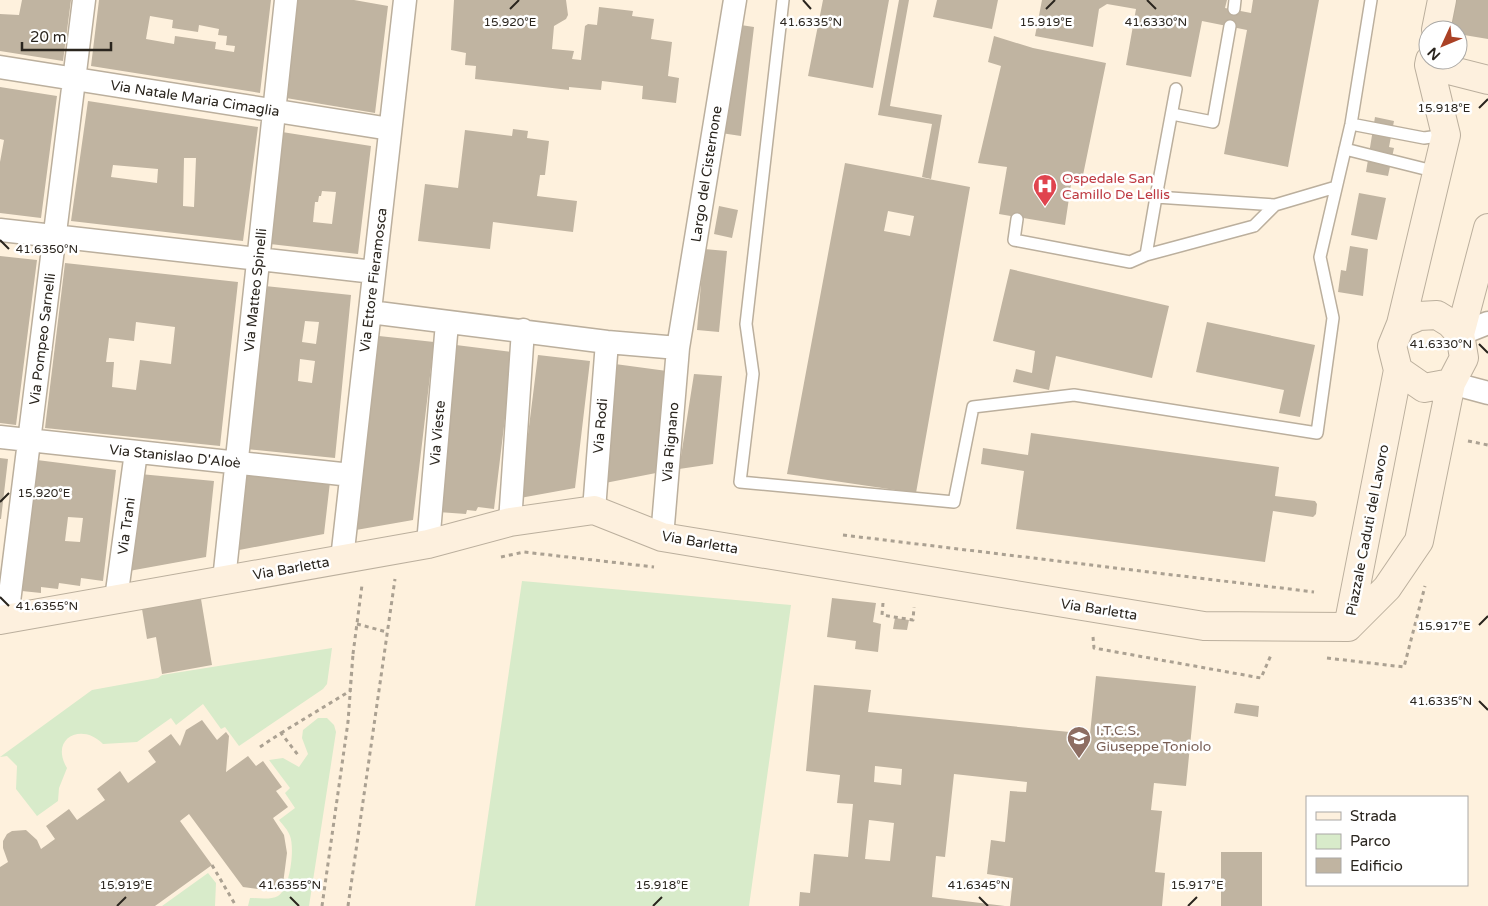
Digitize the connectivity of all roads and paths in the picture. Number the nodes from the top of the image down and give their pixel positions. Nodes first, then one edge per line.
1 (84, 0) edge
2 (286, 0) edge
3 (405, 0) edge
4 (734, 0) edge
5 (783, 0) edge
6 (1372, 0) edge
7 (1442, 0) edge
8 (1438, 20) edge
9 (1230, 26) dead end
10 (0, 66) edge
11 (1432, 70) edge
12 (1456, 70) edge
13 (74, 79) junction
14 (1488, 80) edge
15 (1176, 89) dead end
16 (274, 111) junction
17 (1172, 114) junction
18 (1351, 124) junction
19 (390, 129) junction
20 (1446, 135) junction
21 (1345, 149) junction
22 (1437, 172) junction
23 (1336, 187) junction
24 (1156, 197) junction
25 (1275, 205) junction
26 (1016, 219) dead end
27 (1488, 228) edge
28 (0, 230) edge
29 (55, 236) junction
30 (1146, 255) junction
31 (258, 259) junction
32 (374, 272) junction
33 (370, 312) junction
34 (447, 322) junction
35 (1488, 323) edge
36 (1402, 324) junction
37 (523, 330) junction
38 (1460, 334) junction
39 (607, 342) junction
40 (678, 348) junction
41 (1398, 370) junction
42 (1451, 383) junction
43 (1488, 393) edge
44 (0, 437) edge
45 (29, 440) junction
46 (136, 452) junction
47 (237, 463) junction
48 (351, 475) junction
49 (594, 510) junction
50 (510, 522) junction
51 (841, 535) dead end
52 (662, 537) junction
53 (428, 544) junction
54 (399, 549) junction
55 (353, 557) junction
56 (224, 580) junction
57 (1314, 592) dead end
58 (116, 599) junction
59 (4, 619) edge
60 (357, 624) junction
61 (1348, 627) junction
62 (387, 632) junction
63 (353, 654) junction
64 (280, 733) junction
65 (260, 747) dead end
66 (298, 755) dead end
67 (212, 865) dead end
68 (236, 906) edge
69 (322, 906) edge
70 (348, 906) edge

1 - 13 street, Via Pompeo Sarnelli
2 - 16 street, Via Matteo Spinelli
3 - 19 street, Via Ettore Fieramosca
4 - 40 street, Largo del Cisternone
5 - 23 lane
6 - 18 lane
7 - 8 street
9 - 17 lane
10 - 13 street, Via Natale Maria Cimaglia
11 - 20 street
12 - 14 street
13 - 16 street, Via Natale Maria Cimaglia
13 - 29 street, Via Pompeo Sarnelli
15 - 17 lane
16 - 19 street, Via Natale Maria Cimaglia
16 - 31 street, Via Matteo Spinelli
17 - 24 lane
18 - 20 lane
18 - 21 lane
19 - 32 street, Via Ettore Fieramosca
20 - 22 street, Piazzale Caduti del Lavoro
21 - 22 lane
21 - 23 lane
22 - 36 street, Piazzale Caduti del Lavoro
23 - 25 lane
24 - 25 lane
24 - 30 lane
25 - 30 lane
26 - 30 lane
27 - 38 street
28 - 29 street
29 - 31 street
29 - 45 street, Via Pompeo Sarnelli
31 - 32 street
31 - 47 street, Via Matteo Spinelli
32 - 33 street, Via Ettore Fieramosca
33 - 34 street
33 - 48 street, Via Ettore Fieramosca
34 - 37 street
34 - 53 street, Via Vieste
35 - 38 street
36 - 38 street
36 - 41 street, Piazzale Caduti del Lavoro
37 - 39 street
37 - 50 street
38 - 42 street, Piazzale Caduti del Lavoro
39 - 40 street
39 - 49 street, Via Rodi
40 - 52 street, Via Rignano
41 - 42 street
41 - 61 street, Piazzale Caduti del Lavoro
42 - 43 street
42 - 61 street, Piazzale Caduti del Lavoro
44 - 45 street, Via Stanislao D'Aloè
45 - 46 street, Via Stanislao D'Aloè
45 - 59 street, Via Pompeo Sarnelli
46 - 47 street, Via Stanislao D'Aloè
46 - 58 street, Via Trani
47 - 48 street, Via Stanislao D'Aloè
47 - 56 street, Via Matteo Spinelli
48 - 55 street, Via Ettore Fieramosca
49 - 50 street, Via Barletta
49 - 52 street, Via Barletta
50 - 53 street, Via Barletta
51 - 57 path
52 - 61 street, Via Barletta
53 - 54 street, Via Barletta
54 - 55 street, Via Barletta
54 - 62 path
55 - 56 street, Via Barletta
55 - 60 path
56 - 58 street, Via Barletta
58 - 59 street, Via Barletta
60 - 62 path
60 - 63 path
62 - 70 path
63 - 64 path
63 - 69 path
64 - 65 path
64 - 66 path
67 - 68 path

